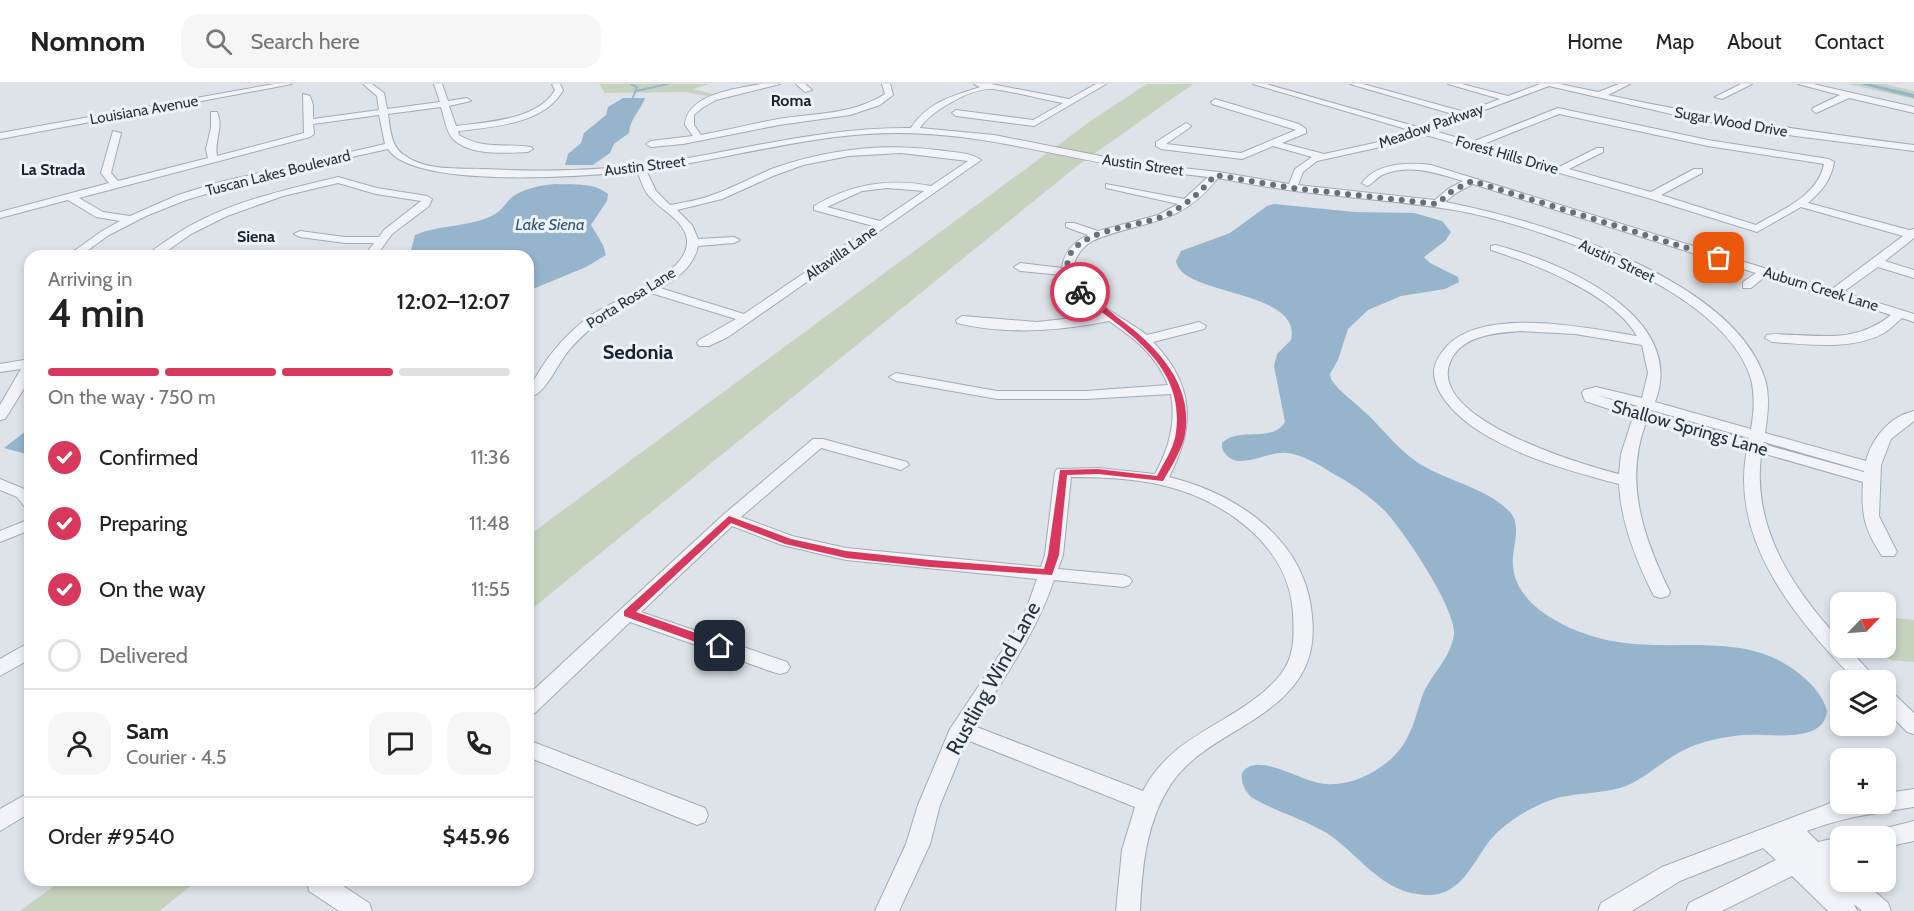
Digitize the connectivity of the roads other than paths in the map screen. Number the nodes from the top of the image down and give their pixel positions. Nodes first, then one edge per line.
1 (288, 84) edge
2 (367, 84) edge
3 (438, 84) edge
4 (556, 84) edge
5 (776, 84) edge
6 (800, 84) edge
7 (1102, 84) edge
8 (1257, 84) edge
9 (1354, 84) edge
10 (1452, 84) edge
11 (1548, 84) edge
12 (1626, 84) edge
13 (1748, 84) edge
14 (1802, 84) edge
15 (982, 86) edge
16 (888, 88) edge
17 (808, 90) dead end
18 (902, 93) dead end
19 (1848, 95) junction
20 (306, 96) dead end
21 (1597, 96) junction
22 (1719, 97) dead end
23 (1510, 99) junction
24 (467, 101) dead end
25 (1070, 102) junction
26 (1215, 102) dead end
27 (444, 105) junction
28 (1816, 110) dead end
29 (1914, 110) edge
30 (384, 113) junction
31 (956, 113) dead end
32 (214, 114) dead end
33 (526, 114) junction
34 (773, 114) dead end
35 (1467, 115) junction
36 (538, 118) dead end
37 (310, 122) junction
38 (782, 122) junction
39 (1186, 126) dead end
40 (452, 129) junction
41 (914, 130) junction
42 (1422, 131) junction
43 (116, 133) dead end
44 (0, 136) edge
45 (810, 137) junction
46 (699, 138) junction
47 (796, 139) junction
48 (651, 144) dead end
49 (1268, 144) junction
50 (1472, 145) junction
51 (390, 147) junction
52 (1914, 148) edge
53 (528, 149) dead end
54 (1600, 150) dead end
55 (1317, 158) junction
56 (214, 159) junction
57 (640, 168) junction
58 (1560, 170) junction
59 (1698, 171) dead end
60 (1215, 175) junction
61 (1472, 181) junction
62 (727, 183) dead end
63 (1367, 183) dead end
64 (116, 185) junction
65 (739, 186) junction
66 (1110, 186) dead end
67 (1292, 188) junction
68 (933, 190) junction
69 (1652, 196) junction
70 (70, 197) junction
71 (0, 202) edge
72 (1186, 203) junction
73 (1797, 203) junction
74 (1437, 204) junction
75 (667, 209) junction
76 (0, 215) edge
77 (132, 219) junction
78 (882, 225) junction
79 (1070, 225) dead end
80 (1913, 233) edge
81 (300, 234) dead end
82 (1097, 234) junction
83 (381, 240) junction
84 (734, 240) dead end
85 (693, 243) junction
86 (1495, 248) dead end
87 (80, 250) edge
88 (162, 250) edge
89 (374, 250) edge
90 (1875, 262) junction
91 (1020, 267) dead end
92 (1068, 272) junction
93 (1764, 272) junction
94 (1914, 274) edge
95 (1747, 285) dead end
96 (650, 289) junction
97 (1834, 293) junction
98 (1907, 316) edge
99 (1111, 317) junction
100 (744, 318) junction
101 (962, 320) dead end
102 (1199, 326) dead end
103 (1772, 338) dead end
104 (1144, 340) junction
105 (1647, 342) junction
106 (704, 343) dead end
107 (24, 366) edge
108 (0, 368) edge
109 (24, 368) edge
110 (24, 375) edge
111 (0, 377) edge
112 (896, 377) dead end
113 (1177, 389) junction
114 (534, 390) edge
115 (1643, 409) junction
116 (1914, 415) edge
117 (0, 416) edge
118 (1756, 441) junction
119 (901, 465) dead end
120 (1872, 474) junction
121 (1160, 479) junction
122 (1628, 481) junction
123 (0, 484) edge
124 (24, 495) edge
125 (729, 519) junction
126 (24, 527) edge
127 (0, 537) edge
128 (1888, 552) dead end
129 (1048, 572) junction
130 (1123, 581) dead end
131 (1661, 592) dead end
132 (627, 614) junction
133 (24, 654) edge
134 (780, 667) dead end
135 (0, 669) edge
136 (1857, 670) edge
137 (534, 701) edge
138 (1896, 708) edge
139 (1914, 726) edge
140 (961, 729) junction
141 (534, 750) edge
142 (1914, 798) edge
143 (1896, 801) edge
144 (1147, 802) junction
145 (24, 805) edge
146 (1830, 812) edge
147 (697, 815) dead end
148 (0, 821) edge
149 (1914, 831) edge
150 (1777, 833) junction
151 (1896, 835) edge
152 (1830, 850) edge
153 (1804, 858) junction
154 (1830, 871) edge
155 (326, 886) edge
156 (1857, 892) edge
157 (360, 911) edge
158 (887, 911) edge
159 (1128, 911) edge
160 (1610, 911) edge
161 (1698, 911) edge
162 (1845, 911) edge
163 (1879, 911) edge

1 - 44 street, Louisiana Avenue
2 - 30 street
3 - 27 street
4 - 33 street
5 - 46 street
6 - 17 street
7 - 25 street
8 - 42 street, Forest Hills Drive
9 - 35 street
10 - 23 street
11 - 21 street, Sugar Wood Drive
11 - 23 street, Meadow Parkway
12 - 21 street
13 - 22 street
14 - 19 street
15 - 25 street
15 - 41 street
16 - 18 street
16 - 38 street
19 - 28 street
19 - 29 street
20 - 37 street
21 - 52 street, Sugar Wood Drive
23 - 35 street, Meadow Parkway
24 - 27 street
25 - 31 street
26 - 49 street
27 - 30 street
27 - 40 street
30 - 37 street
30 - 51 street
32 - 56 street
33 - 36 street
33 - 40 street
34 - 38 street
35 - 42 street, Meadow Parkway
37 - 56 street
38 - 45 street
38 - 46 street
38 - 47 street
39 - 49 street
40 - 53 street
41 - 45 street, Austin Street
41 - 60 street, Austin Street
42 - 50 street, Forest Hills Drive
42 - 55 street, Meadow Parkway
43 - 64 street
45 - 47 street, Austin Street
46 - 48 street
47 - 57 street, Austin Street
49 - 55 street
50 - 58 street, Forest Hills Drive
50 - 73 street
51 - 57 street, Austin Street
51 - 77 street, Tuscan Lakes Boulevard
54 - 58 street
55 - 67 street
56 - 64 street
57 - 75 street
58 - 69 street, Forest Hills Drive
59 - 69 street
60 - 67 street, Austin Street
60 - 72 street
61 - 63 street, Auburn Creek Lane
61 - 74 street
61 - 93 street, Auburn Creek Lane
62 - 65 street
64 - 70 street
65 - 68 street, Altavilla Lane
65 - 75 street
66 - 72 street
67 - 74 street, Austin Street
68 - 78 street, Altavilla Lane
68 - 78 street
69 - 73 street, Forest Hills Drive
70 - 76 street
70 - 77 street
71 - 76 street
72 - 82 street
73 - 80 street
74 - 118 street, Austin Street
75 - 85 street
77 - 87 street, Tuscan Lakes Boulevard
78 - 100 street, Altavilla Lane
79 - 82 street
80 - 90 street
81 - 83 street
82 - 92 street
83 - 88 street
83 - 89 street
84 - 85 street
85 - 96 street, Porta Rosa Lane
86 - 105 street
90 - 94 street
90 - 97 street
91 - 92 street
92 - 99 street
93 - 95 street
93 - 97 street, Auburn Creek Lane
96 - 100 street
96 - 114 street, Porta Rosa Lane
97 - 98 street, Auburn Creek Lane
98 - 103 street
99 - 101 street
99 - 104 street
100 - 106 street, Altavilla Lane
102 - 104 street
104 - 113 street
105 - 115 street
105 - 122 street
107 - 108 street
109 - 111 street
110 - 117 street
112 - 113 street
113 - 121 street
115 - 118 street, Shallow Springs Lane
115 - 122 street
116 - 120 street
118 - 120 street, Shallow Springs Lane
118 - 136 street, Austin Street
119 - 125 street
120 - 128 street
121 - 129 street, Rustling Wind Lane
121 - 144 street
122 - 131 street
123 - 124 street
125 - 129 street
125 - 132 street
126 - 127 street
129 - 130 street
129 - 140 street, Rustling Wind Lane
132 - 134 street
132 - 137 street
133 - 135 street
138 - 139 street
140 - 144 street
140 - 158 street, Rustling Wind Lane
141 - 147 street
142 - 143 street
144 - 159 street
145 - 148 street
146 - 150 street
149 - 151 street
150 - 153 street
150 - 160 street
152 - 153 street
153 - 154 street
153 - 161 street
153 - 162 street
155 - 157 street
156 - 163 street

